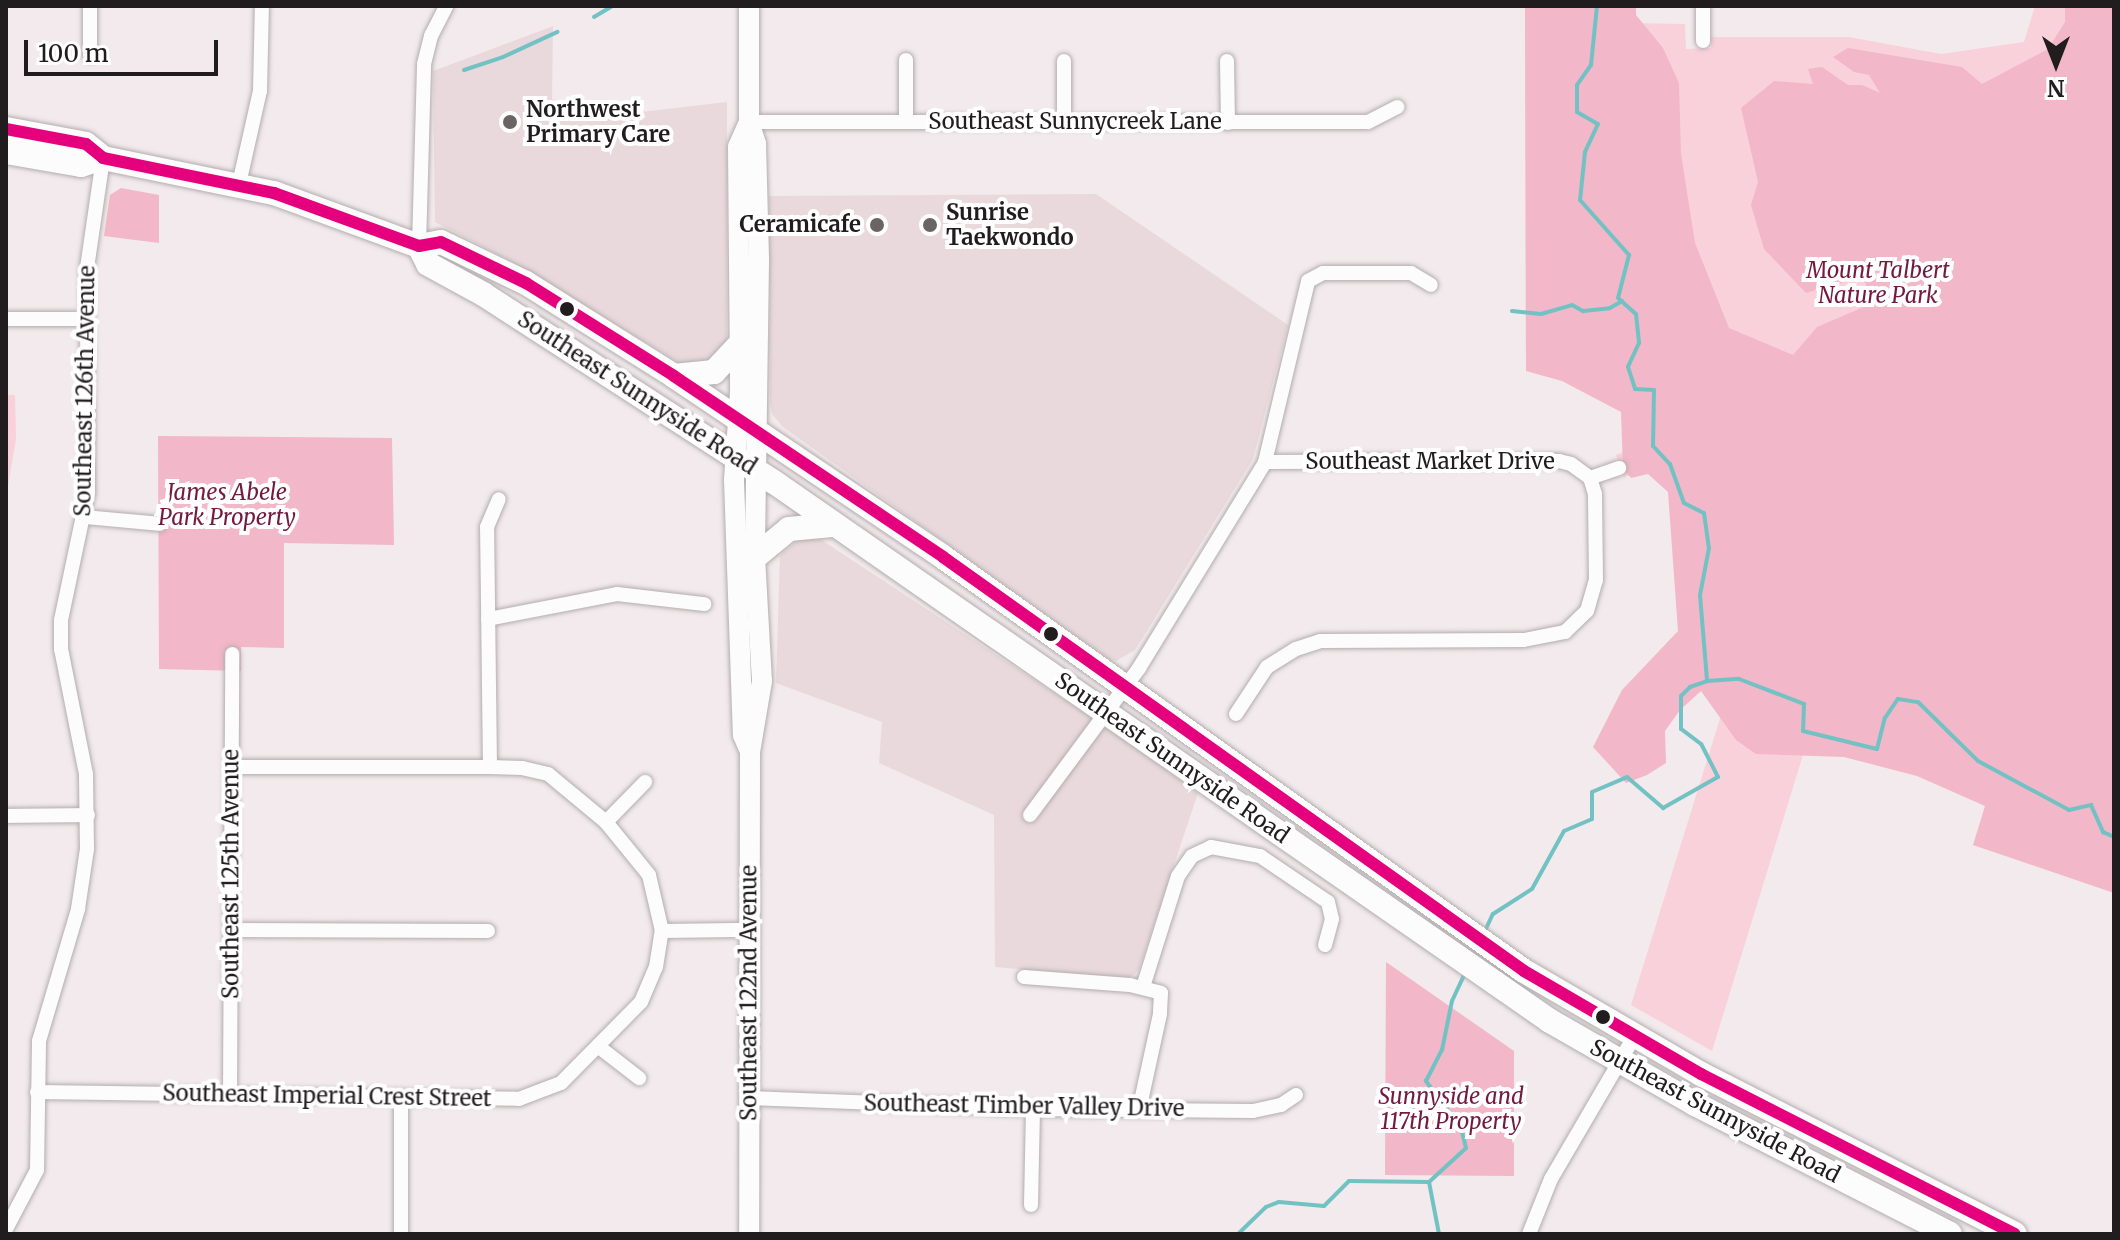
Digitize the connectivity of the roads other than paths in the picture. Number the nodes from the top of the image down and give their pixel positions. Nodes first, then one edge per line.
1 (90, 6) edge
2 (262, 6) edge
3 (446, 6) edge
4 (749, 6) edge
5 (1703, 6) edge
6 (1703, 41) dead end
7 (90, 55) dead end
8 (906, 60) dead end
9 (1064, 61) dead end
10 (1227, 61) dead end
11 (1397, 107) dead end
12 (749, 122) junction
13 (906, 122) junction
14 (1064, 122) junction
15 (1228, 123) junction
16 (6, 129) edge
17 (6, 152) edge
18 (103, 158) junction
19 (239, 184) junction
20 (740, 202) junction
21 (419, 246) junction
22 (759, 260) junction
23 (526, 283) junction
24 (1431, 285) dead end
25 (483, 294) junction
26 (6, 319) edge
27 (86, 319) junction
28 (740, 344) junction
29 (674, 376) junction
30 (747, 426) junction
31 (1265, 462) junction
32 (746, 464) junction
33 (1619, 468) dead end
34 (1590, 478) junction
35 (499, 499) dead end
36 (85, 517) junction
37 (160, 524) dead end
38 (832, 525) junction
39 (755, 557) junction
40 (704, 604) dead end
41 (488, 619) junction
42 (232, 654) dead end
43 (1125, 687) junction
44 (1107, 711) junction
45 (1236, 714) dead end
46 (750, 752) junction
47 (231, 767) junction
48 (490, 767) junction
49 (645, 782) dead end
50 (88, 815) junction
51 (1030, 815) dead end
52 (6, 816) edge
53 (606, 822) junction
54 (232, 930) junction
55 (748, 930) junction
56 (488, 931) dead end
57 (662, 931) junction
58 (1325, 945) dead end
59 (1024, 977) dead end
60 (1143, 987) junction
61 (1634, 1037) junction
62 (599, 1047) junction
63 (1620, 1062) junction
64 (639, 1078) dead end
65 (37, 1092) junction
66 (230, 1093) junction
67 (1296, 1095) dead end
68 (749, 1098) junction
69 (401, 1099) junction
70 (1033, 1109) junction
71 (1139, 1110) junction
72 (1031, 1205) dead end
73 (6, 1229) edge
74 (401, 1234) edge
75 (749, 1234) edge
76 (1529, 1234) edge
77 (1950, 1234) edge
78 (2015, 1234) edge

1 - 7 street
2 - 19 street
3 - 21 street
4 - 12 main road, Southeast 122nd Avenue
5 - 6 street
8 - 13 street
9 - 14 street
10 - 15 street
11 - 15 street, Southeast Sunnycreek Lane
12 - 13 street, Southeast Sunnycreek Lane
12 - 20 main road, Southeast 122nd Avenue
12 - 22 main road, Southeast 122nd Avenue
13 - 14 street, Southeast Sunnycreek Lane
14 - 15 street, Southeast Sunnycreek Lane
16 - 18 main road, Southeast Sunnyside Road
17 - 18 main road, Southeast Sunnyside Road
18 - 19 main road, Southeast Sunnyside Road
18 - 27 street, Southeast 126th Avenue
19 - 21 main road, Southeast Sunnyside Road
20 - 22 main road
20 - 28 main road, Southeast 122nd Avenue
21 - 23 main road, Southeast Sunnyside Road
21 - 25 main road, Southeast Sunnyside Road
22 - 30 main road, Southeast 122nd Avenue
23 - 25 main road
23 - 29 main road, Southeast Sunnyside Road
24 - 31 street
25 - 32 main road, Southeast Sunnyside Road
26 - 27 street
27 - 36 street, Southeast 126th Avenue
28 - 29 main road
28 - 30 main road, Southeast 122nd Avenue
29 - 30 main road, Southeast Sunnyside Road
30 - 32 main road, Southeast 122nd Avenue
30 - 43 main road, Southeast Sunnyside Road
31 - 34 street, Southeast Market Drive
31 - 43 street
32 - 38 main road, Southeast Sunnyside Road
32 - 39 main road, Southeast 122nd Avenue
32 - 46 main road, Southeast 122nd Avenue
33 - 34 street
34 - 45 street
35 - 41 street
36 - 37 street
36 - 50 street, Southeast 126th Avenue
38 - 39 main road
38 - 44 main road, Southeast Sunnyside Road
39 - 46 main road, Southeast 122nd Avenue
40 - 41 street
41 - 48 street
42 - 47 street, Southeast 125th Avenue
43 - 44 street
43 - 61 main road, Southeast Sunnyside Road
44 - 51 street
44 - 63 main road, Southeast Sunnyside Road
46 - 55 main road, Southeast 122nd Avenue
47 - 48 street
47 - 54 street, Southeast 125th Avenue
48 - 53 street
49 - 53 street
50 - 52 street
50 - 65 street, Southeast 126th Avenue
53 - 57 street
54 - 56 street
54 - 66 street, Southeast 125th Avenue
55 - 57 street
55 - 68 main road, Southeast 122nd Avenue
57 - 62 street, Southeast Imperial Crest Street
58 - 60 street
59 - 60 street
60 - 71 street
61 - 63 street
61 - 78 main road, Southeast Sunnyside Road
62 - 64 street
62 - 69 street, Southeast Imperial Crest Street
63 - 76 street
63 - 77 main road, Southeast Sunnyside Road
65 - 66 street, Southeast Imperial Crest Street
65 - 73 street, Southeast 126th Avenue
66 - 69 street, Southeast Imperial Crest Street
67 - 71 street, Southeast Timber Valley Drive
68 - 70 street, Southeast Timber Valley Drive
68 - 75 main road, Southeast 122nd Avenue
69 - 74 street
70 - 71 street, Southeast Timber Valley Drive
70 - 72 street

